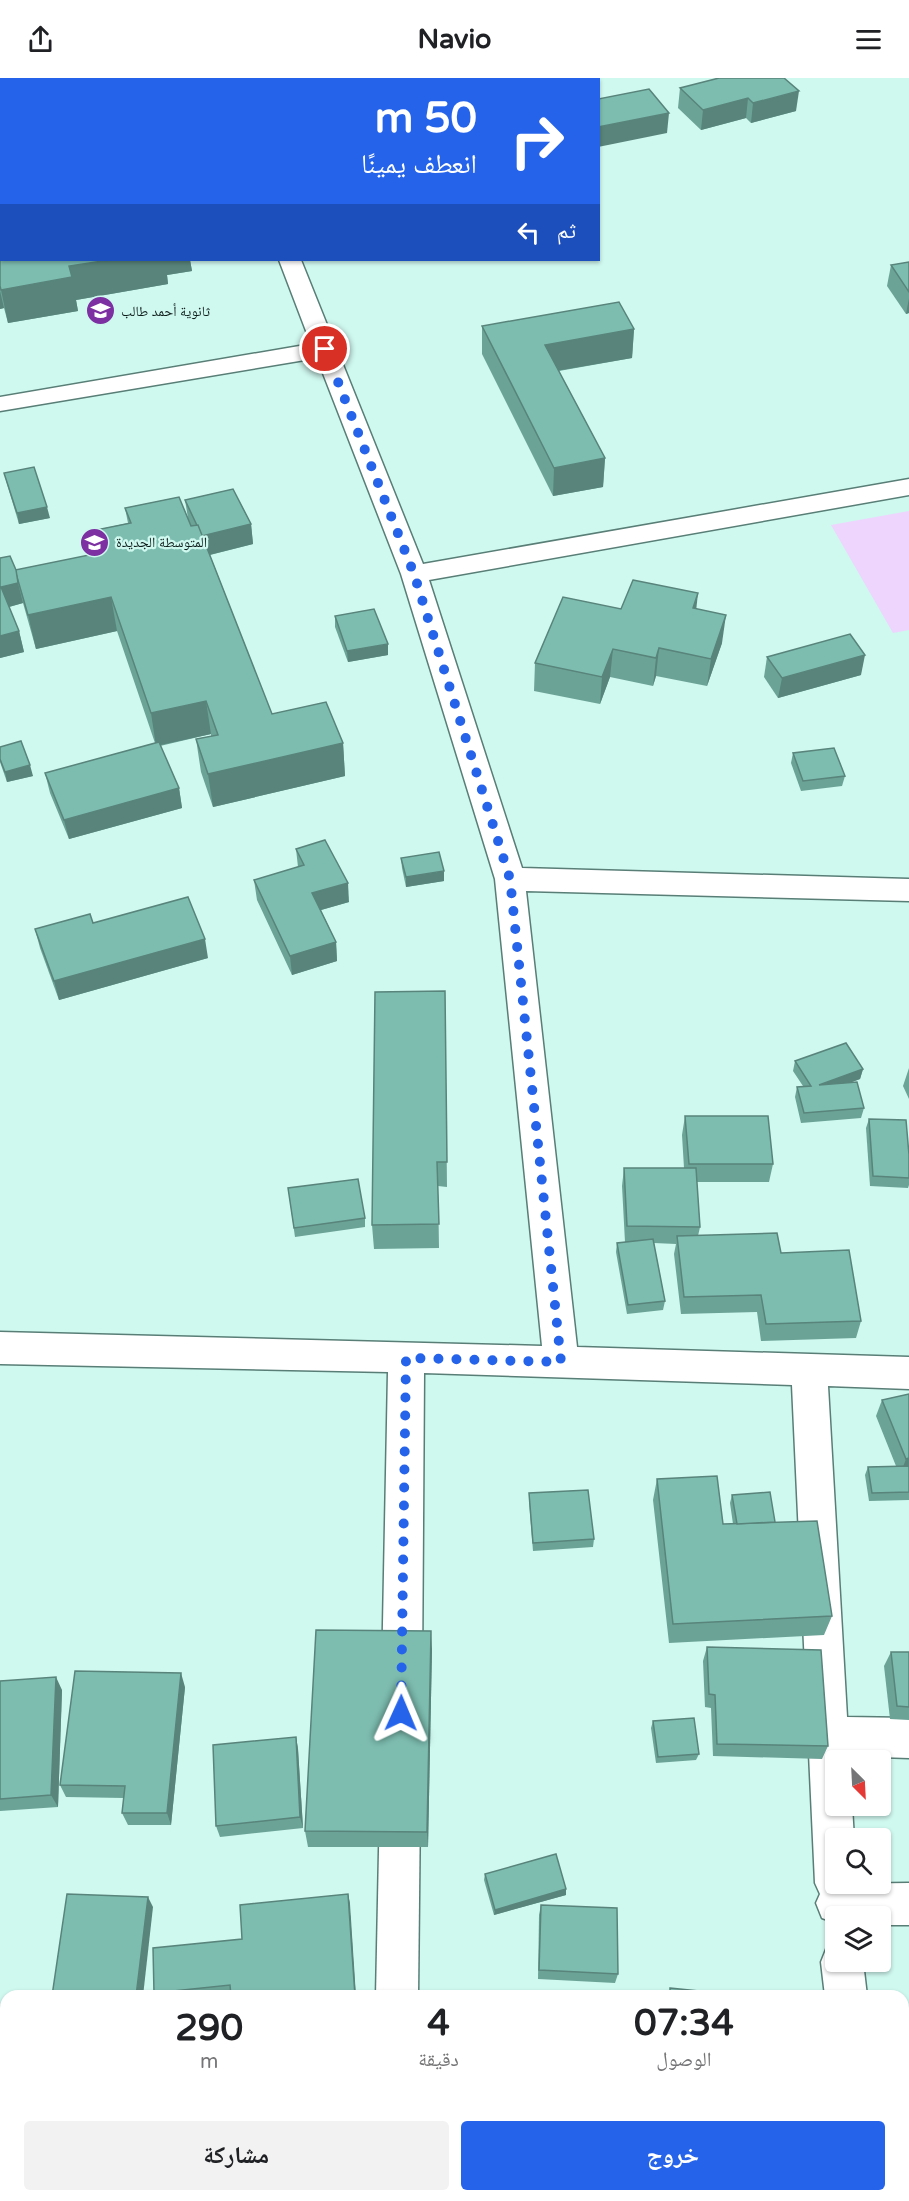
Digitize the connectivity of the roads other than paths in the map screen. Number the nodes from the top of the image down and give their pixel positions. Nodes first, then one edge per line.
1 (290, 261) edge
2 (325, 349) junction
3 (0, 404) edge
4 (909, 486) edge
5 (414, 574) junction
6 (510, 879) junction
7 (909, 890) edge
8 (0, 1348) edge
9 (406, 1358) junction
10 (561, 1362) junction
11 (809, 1370) junction
12 (909, 1373) edge
13 (401, 1713) edge
14 (828, 1736) junction
15 (909, 1738) edge
16 (400, 1772) edge
17 (836, 1897) edge
18 (909, 1904) edge
19 (843, 1972) edge
20 (398, 1990) edge
21 (845, 1990) edge

1 - 2 street
2 - 3 street
2 - 5 street
4 - 5 street
5 - 6 street
6 - 7 street
6 - 10 street
8 - 9 street
9 - 10 street
9 - 13 street
10 - 11 street
11 - 12 street
11 - 14 street
14 - 15 street
14 - 17 street
16 - 20 street
17 - 18 street
19 - 21 street

